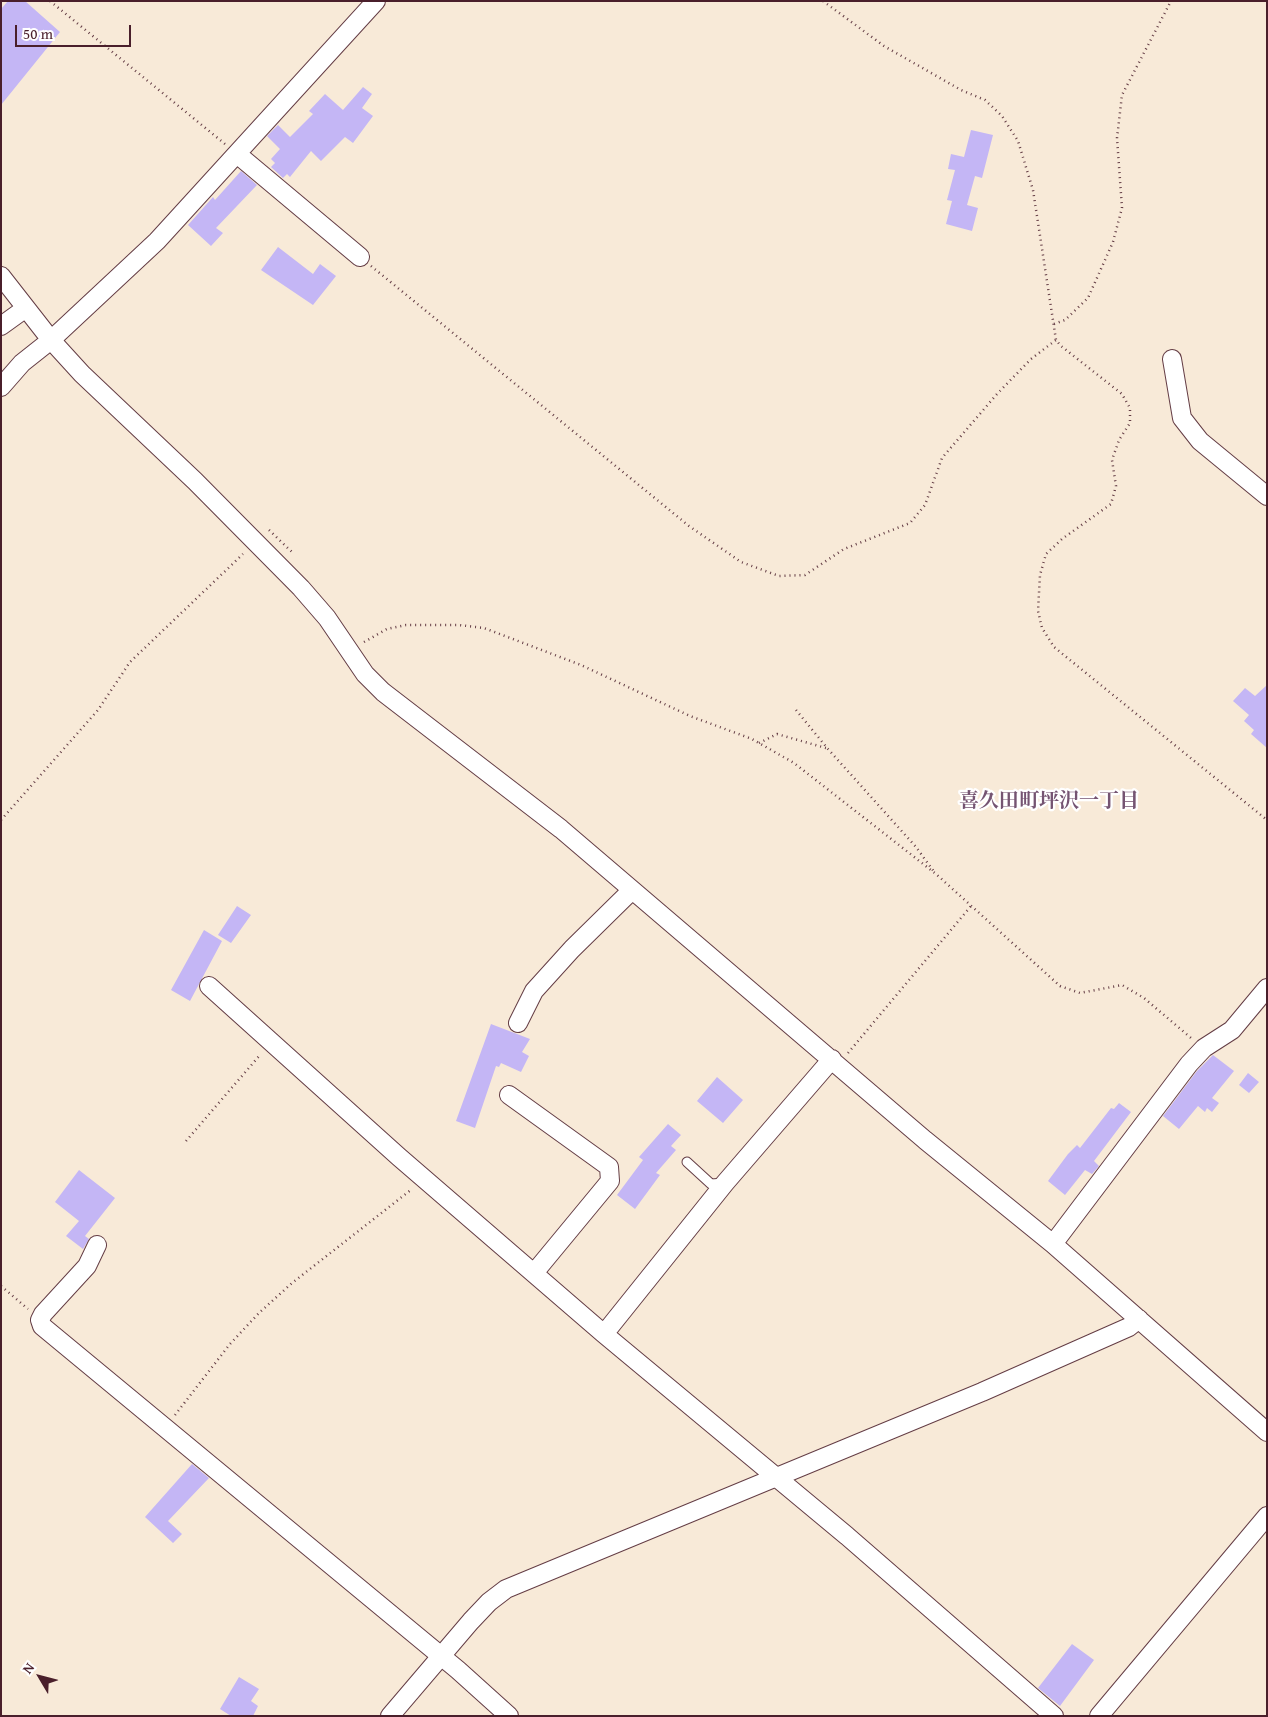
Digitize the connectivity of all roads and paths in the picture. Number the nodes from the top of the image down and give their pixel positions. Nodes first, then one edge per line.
1 (50, 1) edge
2 (376, 1) edge
3 (823, 1) edge
4 (1170, 1) edge
5 (237, 154) junction
6 (360, 258) joint
7 (1, 276) edge
8 (26, 308) junction
9 (1054, 324) junction
10 (1, 326) edge
11 (51, 340) junction
12 (1056, 340) junction
13 (1172, 360) dead end
14 (1, 387) edge
15 (1267, 496) edge
16 (256, 542) junction
17 (352, 654) junction
18 (796, 710) dead end
19 (759, 742) junction
20 (828, 749) junction
21 (1, 820) edge
22 (1267, 820) edge
23 (936, 874) junction
24 (632, 890) junction
25 (971, 906) junction
26 (209, 986) dead end
27 (1267, 988) edge
28 (518, 1023) dead end
29 (270, 1042) junction
30 (1204, 1048) junction
31 (835, 1062) junction
32 (509, 1095) dead end
33 (186, 1141) dead end
34 (687, 1162) dead end
35 (425, 1179) junction
36 (725, 1183) junction
37 (1053, 1244) junction
38 (97, 1245) dead end
39 (534, 1273) junction
40 (1, 1286) edge
41 (1139, 1319) junction
42 (40, 1320) junction
43 (604, 1334) junction
44 (170, 1421) dead end
45 (1267, 1432) edge
46 (775, 1478) junction
47 (1267, 1516) edge
48 (440, 1656) junction
49 (390, 1716) edge
50 (509, 1716) edge
51 (1054, 1716) edge
52 (1099, 1716) edge

1 - 5 path
2 - 5 street
3 - 9 path
4 - 9 path
5 - 6 street
5 - 11 street
6 - 12 path
7 - 8 street
8 - 10 street
8 - 11 street
9 - 12 path
11 - 14 street
11 - 16 street
12 - 22 path
13 - 15 street
16 - 17 street
16 - 21 path
17 - 19 path
17 - 24 street
18 - 20 path
19 - 20 path
19 - 23 path
20 - 23 path
23 - 25 path
24 - 28 street
24 - 31 street
25 - 30 path
25 - 31 path
26 - 29 street
27 - 30 street
29 - 33 path
29 - 35 street
30 - 37 street
31 - 36 street
31 - 37 street
32 - 39 street
34 - 36 lane
35 - 39 street
35 - 44 path
36 - 43 street
37 - 41 street
38 - 42 street
39 - 43 street
40 - 42 path
41 - 45 street
41 - 46 street
42 - 48 street
43 - 46 street
46 - 48 street
46 - 51 street
47 - 52 street
48 - 49 street
48 - 50 street

